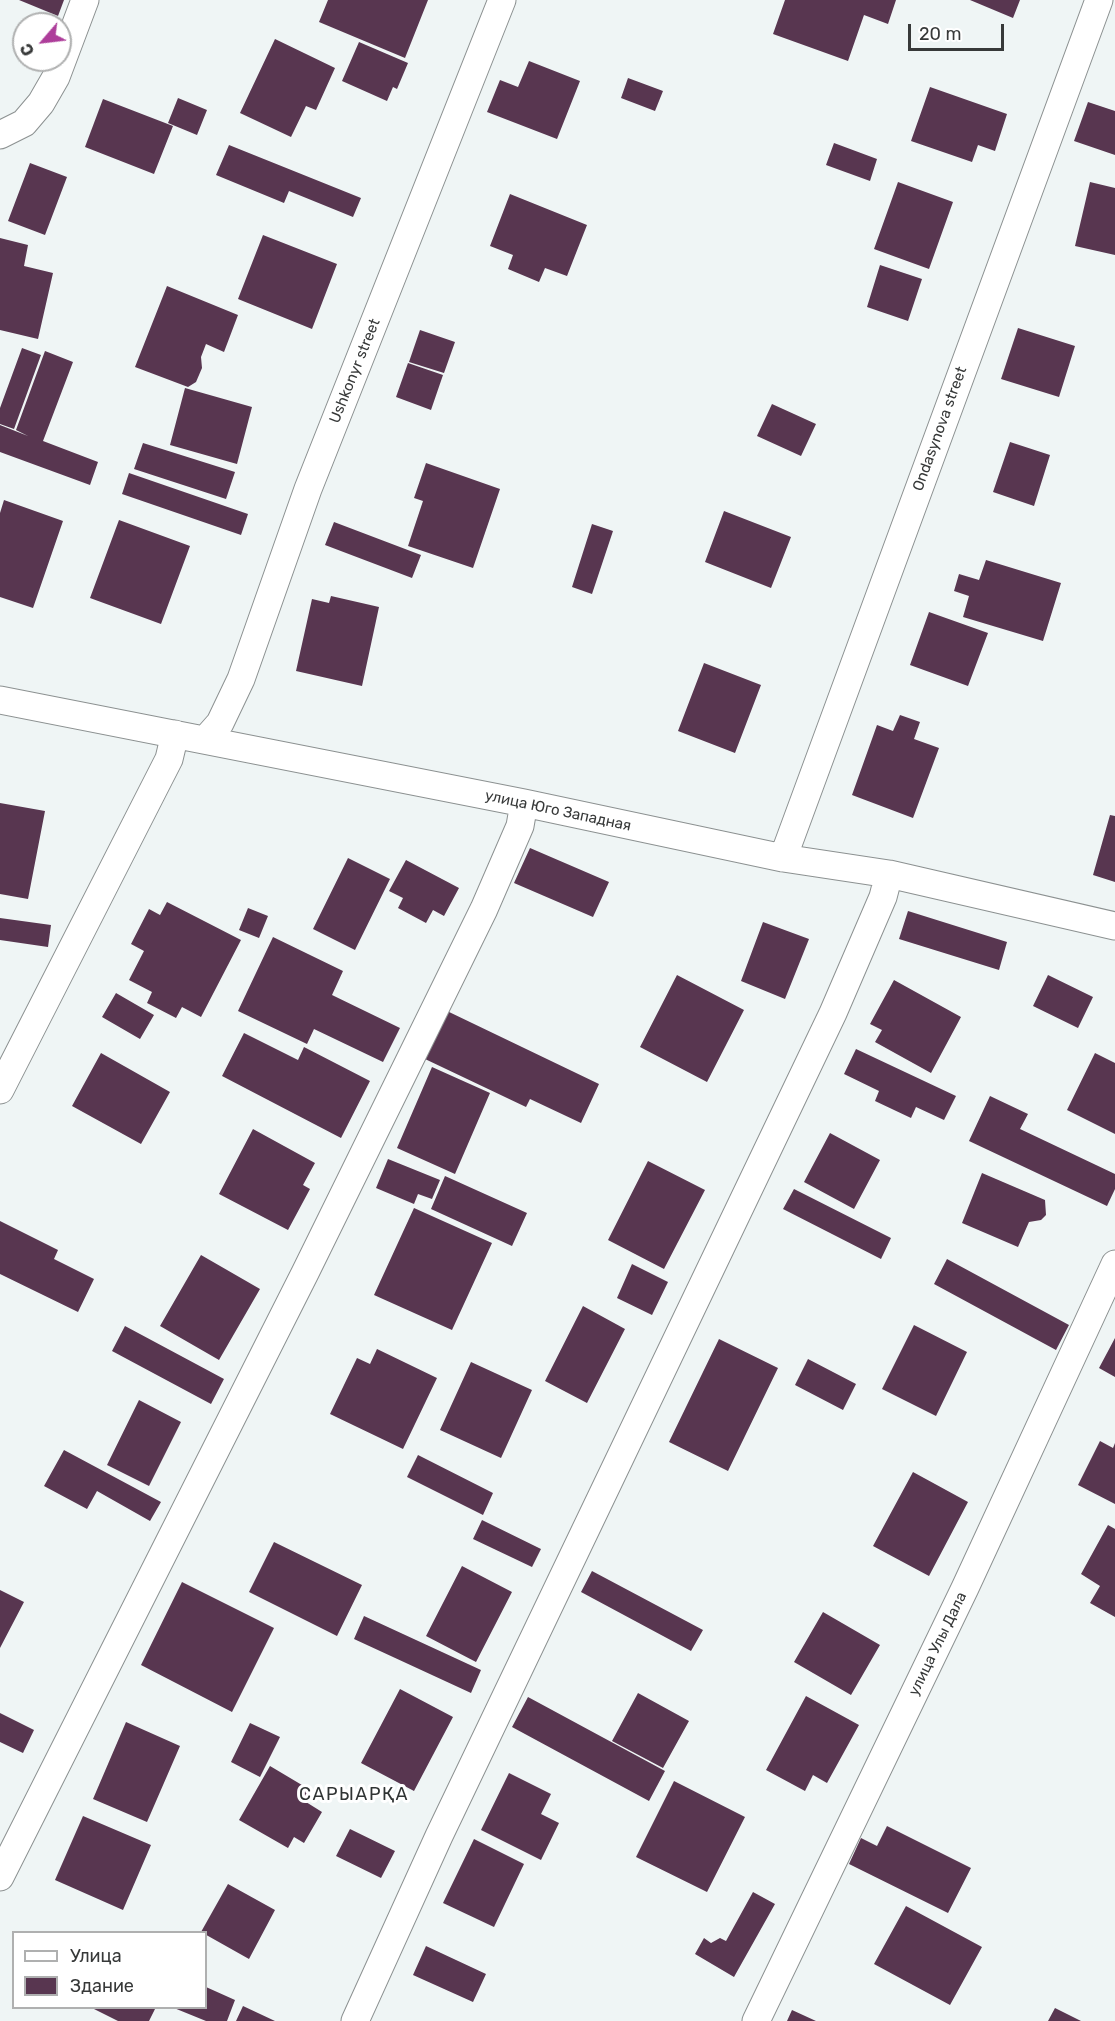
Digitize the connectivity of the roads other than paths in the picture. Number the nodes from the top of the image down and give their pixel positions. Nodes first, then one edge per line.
1 (85, 0) edge
2 (502, 0) edge
3 (1100, 0) edge
4 (0, 135) edge
5 (0, 700) edge
6 (175, 734) junction
7 (205, 740) junction
8 (524, 803) junction
9 (783, 858) junction
10 (889, 874) junction
11 (1115, 926) edge
12 (0, 1090) edge
13 (1115, 1264) edge
14 (0, 1877) edge
15 (355, 2021) edge
16 (756, 2021) edge

1 - 4 street
2 - 7 street, Ushkonyr street
3 - 9 street, Ondasynova street
5 - 6 street, улица Юго Западная
6 - 7 street, улица Юго Западная
6 - 12 street
7 - 8 street, улица Юго Западная
8 - 9 street, улица Юго Западная
8 - 14 street
9 - 10 street, улица Юго Западная
10 - 11 street, улица Юго Западная
10 - 15 street
13 - 16 street, улица Улы Дала

